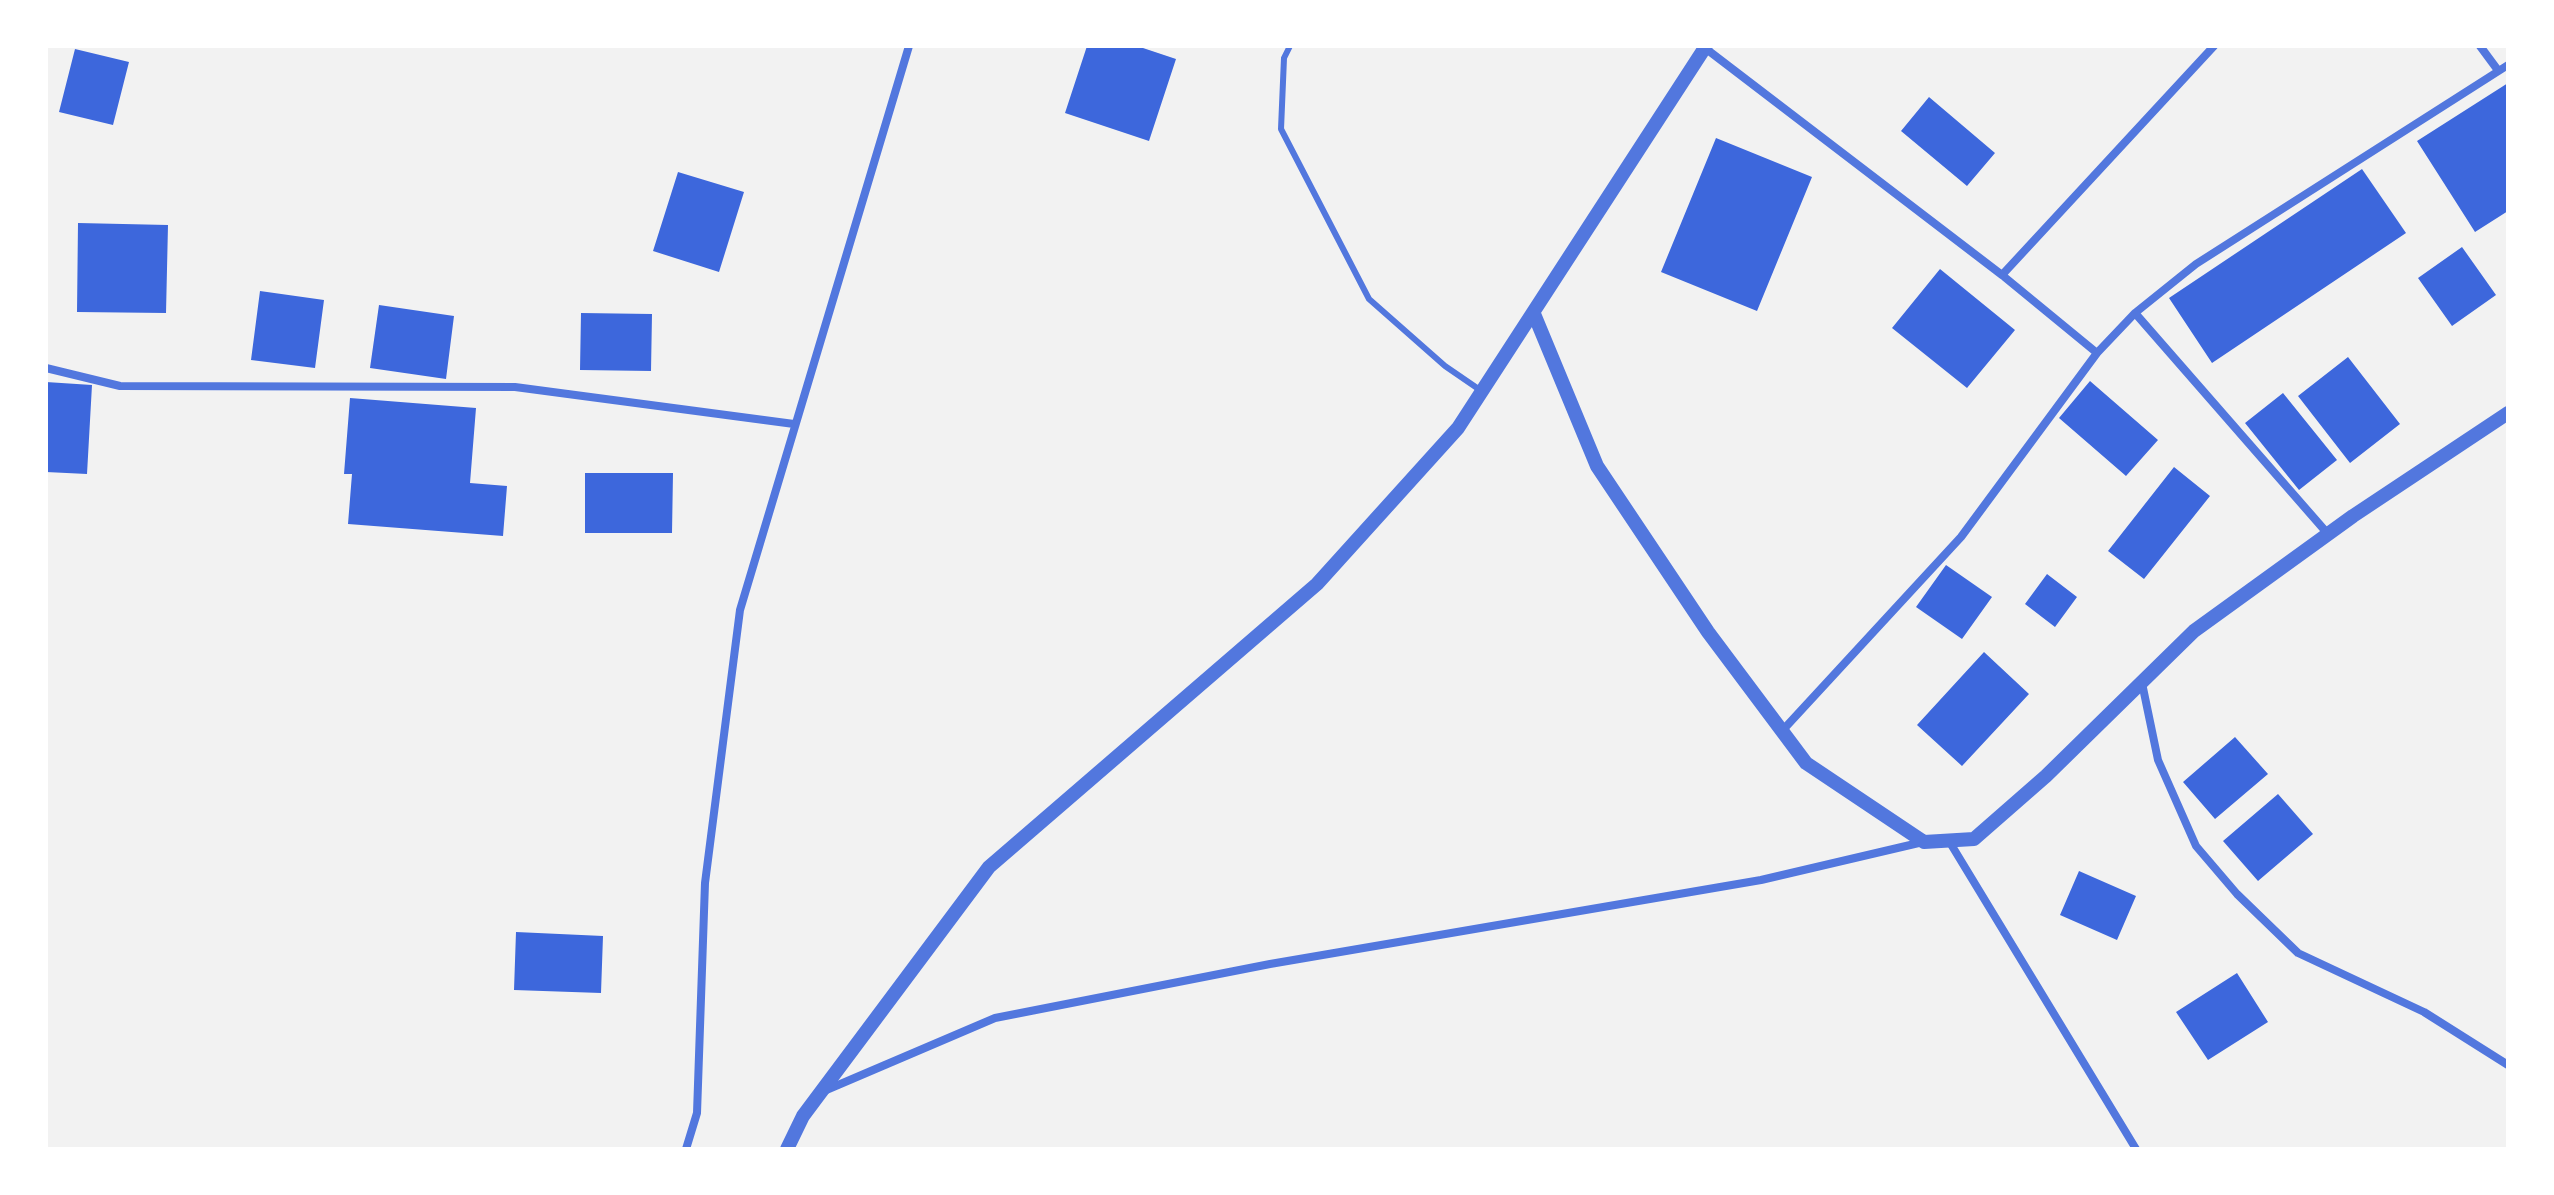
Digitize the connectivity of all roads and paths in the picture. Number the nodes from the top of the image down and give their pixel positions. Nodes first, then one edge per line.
1 (909, 46) edge
2 (1290, 46) edge
3 (2214, 46) edge
4 (2480, 46) edge
5 (1705, 47) edge
6 (2508, 65) edge
7 (2497, 69) junction
8 (2002, 275) junction
9 (2135, 313) junction
10 (1534, 314) junction
11 (2097, 353) junction
12 (46, 368) edge
13 (1483, 392) junction
14 (2508, 413) edge
15 (794, 424) junction
16 (2328, 534) junction
17 (2142, 683) junction
18 (1782, 731) junction
19 (1949, 840) junction
20 (1924, 842) junction
21 (2508, 1065) edge
22 (821, 1092) junction
23 (686, 1149) edge
24 (787, 1149) edge
25 (2136, 1149) edge

1 - 15 street
2 - 13 lane
3 - 8 street
4 - 7 street
5 - 8 street
5 - 10 street
6 - 7 street
7 - 9 street
8 - 11 street
9 - 11 street
9 - 16 street
10 - 13 street
10 - 18 street
11 - 18 street
12 - 15 street
13 - 22 street
14 - 16 street
15 - 23 street
16 - 17 street
17 - 19 street
17 - 21 street
18 - 20 street
19 - 20 street
19 - 25 street
20 - 22 street
22 - 24 street

